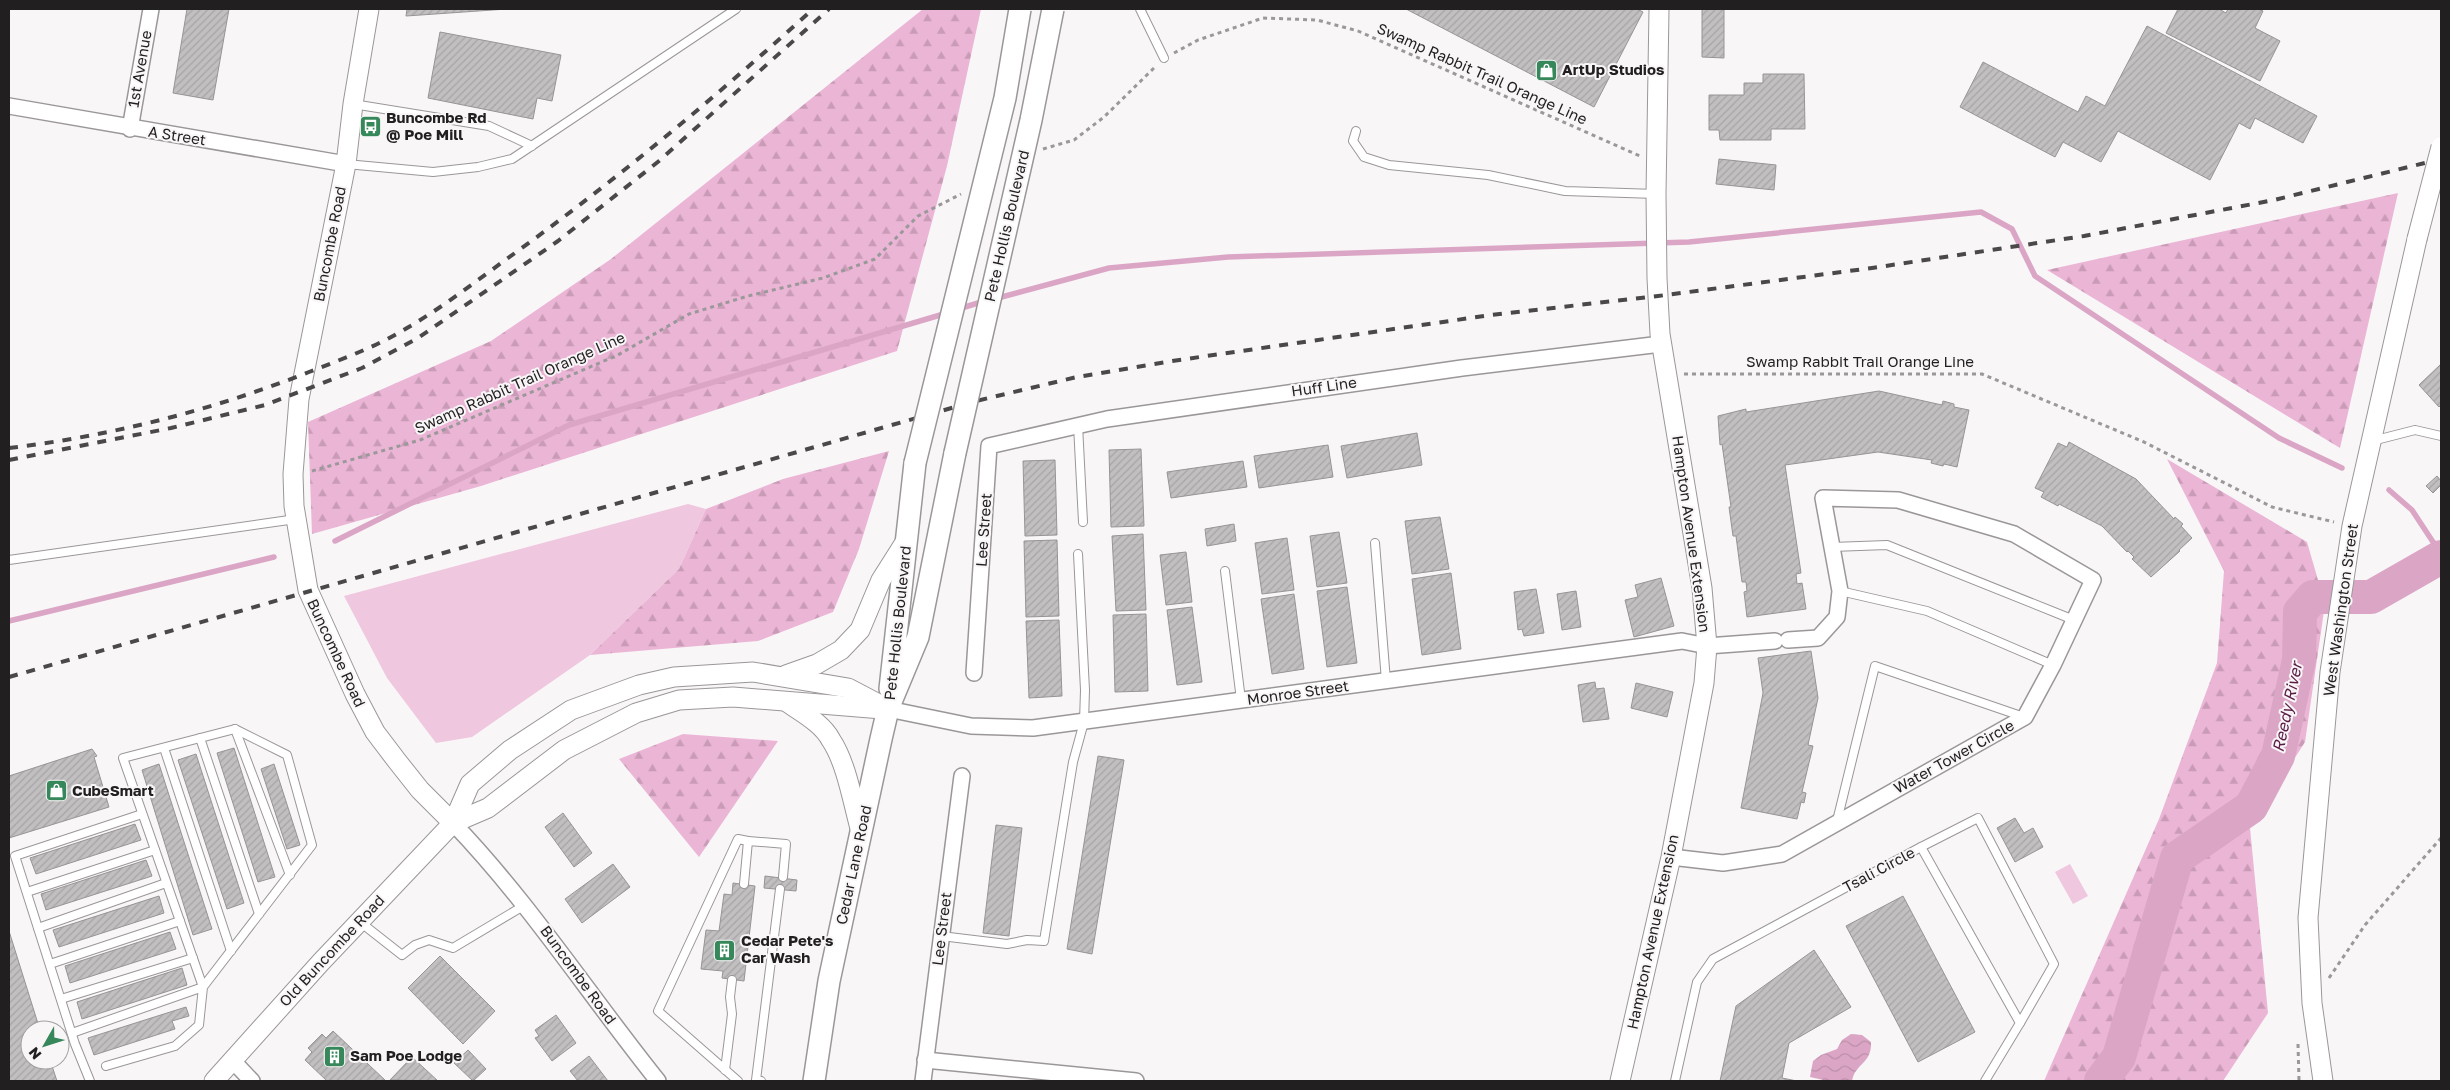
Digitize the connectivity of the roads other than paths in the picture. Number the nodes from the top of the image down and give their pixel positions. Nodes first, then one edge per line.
1 (151, 9) edge
2 (370, 9) edge
3 (736, 9) edge
4 (1020, 9) edge
5 (1053, 9) edge
6 (1140, 9) edge
7 (1660, 9) edge
8 (1164, 58) road end
9 (353, 104) junction
10 (9, 106) edge
11 (130, 129) junction
12 (1356, 131) dead end
13 (532, 146) junction
14 (2441, 147) edge
15 (346, 164) junction
16 (1656, 194) junction
17 (1661, 344) junction
18 (1078, 425) junction
19 (2441, 436) edge
20 (2370, 441) junction
21 (989, 446) joint
22 (296, 519) junction
23 (1083, 522) dead end
24 (907, 539) junction
25 (1375, 543) dead end
26 (1832, 547) junction
27 (1078, 554) dead end
28 (9, 560) edge
29 (1225, 571) dead end
30 (1840, 591) junction
31 (2074, 620) junction
32 (1707, 646) junction
33 (2053, 665) junction
34 (974, 673) dead end
35 (782, 676) junction
36 (1386, 681) junction
37 (1241, 700) junction
38 (786, 701) junction
39 (888, 710) junction
40 (2024, 717) junction
41 (1084, 722) junction
42 (235, 729) junction
43 (200, 738) junction
44 (164, 748) junction
45 (962, 776) dead end
46 (142, 814) junction
47 (453, 823) junction
48 (1837, 823) junction
49 (861, 832) junction
50 (748, 841) junction
51 (1921, 847) junction
52 (155, 850) junction
53 (1670, 857) junction
54 (290, 874) junction
55 (783, 877) dead end
56 (166, 884) junction
57 (744, 884) dead end
58 (780, 889) dead end
59 (27, 892) junction
60 (525, 905) junction
61 (259, 914) junction
62 (359, 921) junction
63 (180, 922) junction
64 (38, 928) junction
65 (941, 936) junction
66 (231, 951) junction
67 (192, 958) junction
68 (50, 964) junction
69 (732, 980) dead end
70 (203, 987) junction
71 (61, 999) junction
72 (2020, 1024) junction
73 (72, 1033) junction
74 (925, 1060) junction
75 (233, 1061) junction
76 (106, 1066) dead end
77 (725, 1070) junction
78 (90, 1081) edge
79 (214, 1081) edge
80 (252, 1081) edge
81 (658, 1081) edge
82 (738, 1081) edge
83 (761, 1081) edge
84 (814, 1081) edge
85 (923, 1081) edge
86 (1136, 1081) edge
87 (1620, 1081) edge
88 (1675, 1081) edge
89 (1985, 1081) edge
90 (2323, 1081) edge

1 - 11 street, 1st Avenue
2 - 9 street, Buncombe Road
3 - 13 lane
4 - 24 main road, Pete Hollis Boulevard, bridge
5 - 39 main road, Pete Hollis Boulevard, bridge
6 - 8 lane
7 - 16 street, Hampton Avenue Extension
9 - 13 lane
9 - 15 street, Buncombe Road
10 - 11 street, A Street
11 - 15 street, A Street
12 - 16 lane
13 - 15 lane
14 - 20 street, West Washington Street, bridge
15 - 22 street, Buncombe Road
16 - 17 street, Hampton Avenue Extension
17 - 18 street, Huff Line
17 - 32 street, Hampton Avenue Extension
18 - 21 street, Huff Line
18 - 23 lane
19 - 20 lane
20 - 90 street, West Washington Street
21 - 34 street, Lee Street
22 - 28 lane
22 - 47 street, Buncombe Road
24 - 35 street, Old Buncombe Road
24 - 39 main road, Pete Hollis Boulevard
25 - 36 lane
26 - 30 street, Water Tower Circle
26 - 31 lane
26 - 31 street, Water Tower Circle
27 - 41 lane
29 - 37 lane
30 - 32 street, Water Tower Circle
30 - 33 lane
31 - 33 street, Water Tower Circle
32 - 36 street, Monroe Street
32 - 53 street, Hampton Avenue Extension
33 - 40 street, Water Tower Circle
35 - 39 street, Old Buncombe Road
35 - 47 street, Old Buncombe Road
36 - 37 street, Monroe Street
37 - 41 street, Monroe Street
38 - 39 street, Old Buncombe Road
38 - 47 street, Old Buncombe Road
38 - 49 street
39 - 41 street, Monroe Street
39 - 49 main road, Cedar Lane Road
40 - 48 street, Water Tower Circle
40 - 48 lane
41 - 65 lane
42 - 43 lane
42 - 54 lane
42 - 54 lane
43 - 44 lane
43 - 61 lane
44 - 46 lane
44 - 66 lane
45 - 65 street, Lee Street
46 - 52 lane
46 - 59 lane
47 - 60 street, Buncombe Road
47 - 62 street, Old Buncombe Road
48 - 53 street, Water Tower Circle
49 - 84 main road, Cedar Lane Road
50 - 55 lane
50 - 57 lane
50 - 77 lane
51 - 72 lane, Tsali Circle
51 - 72 lane
51 - 88 lane, Tsali Circle
52 - 56 lane
52 - 59 lane
53 - 87 street, Hampton Avenue Extension
54 - 61 lane
56 - 63 lane
56 - 64 lane
58 - 83 lane
59 - 64 lane
60 - 62 lane
60 - 81 street, Buncombe Road
61 - 66 lane
62 - 75 street, Old Buncombe Road
63 - 67 lane
63 - 68 lane
64 - 68 lane
65 - 74 street, Lee Street
66 - 70 lane
67 - 70 lane
67 - 71 lane
68 - 71 lane
69 - 77 lane
70 - 73 lane
70 - 76 lane
71 - 73 lane
72 - 89 lane
73 - 78 lane
74 - 85 street, Lee Street
74 - 86 street
75 - 79 street, Old Buncombe Road
75 - 80 street
77 - 82 lane

